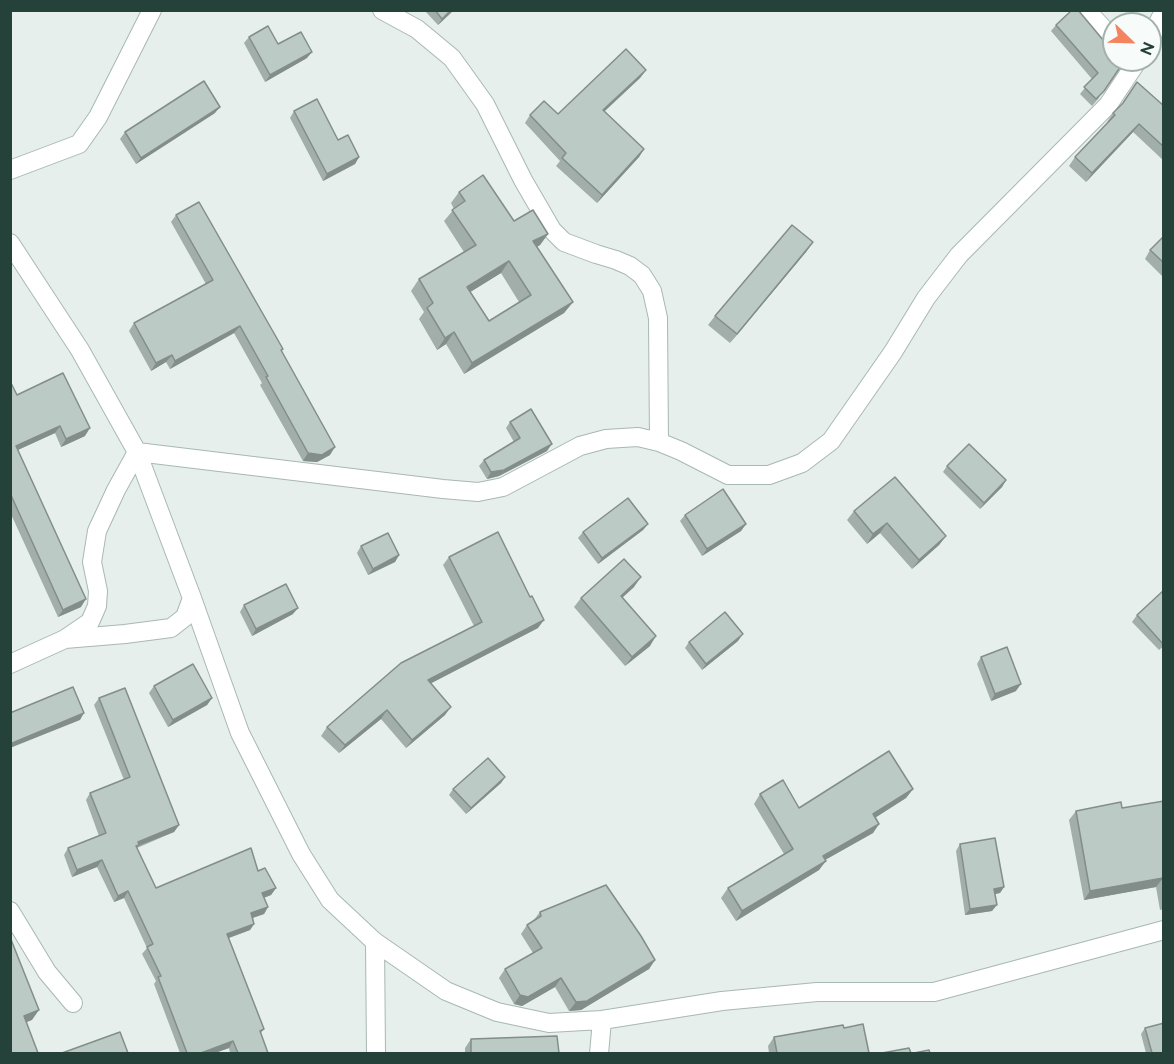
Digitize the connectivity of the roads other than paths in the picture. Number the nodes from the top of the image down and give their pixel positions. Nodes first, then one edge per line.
1 (152, 10) edge
2 (382, 10) edge
3 (1086, 10) edge
4 (1102, 27) edge
5 (1128, 72) edge
6 (10, 170) edge
7 (10, 243) edge
8 (659, 442) junction
9 (136, 452) junction
10 (192, 598) junction
11 (65, 639) junction
12 (10, 664) edge
13 (10, 911) edge
14 (1164, 930) edge
15 (375, 942) junction
16 (73, 1003) dead end
17 (602, 1020) junction
18 (376, 1053) edge
19 (599, 1053) edge

1 - 6 street
2 - 8 street
3 - 4 street
5 - 8 street
7 - 9 street
8 - 9 street
9 - 10 street
9 - 11 street
10 - 11 street
10 - 15 street
11 - 12 street
13 - 16 street
14 - 17 street
15 - 17 street
15 - 18 street
17 - 19 street

